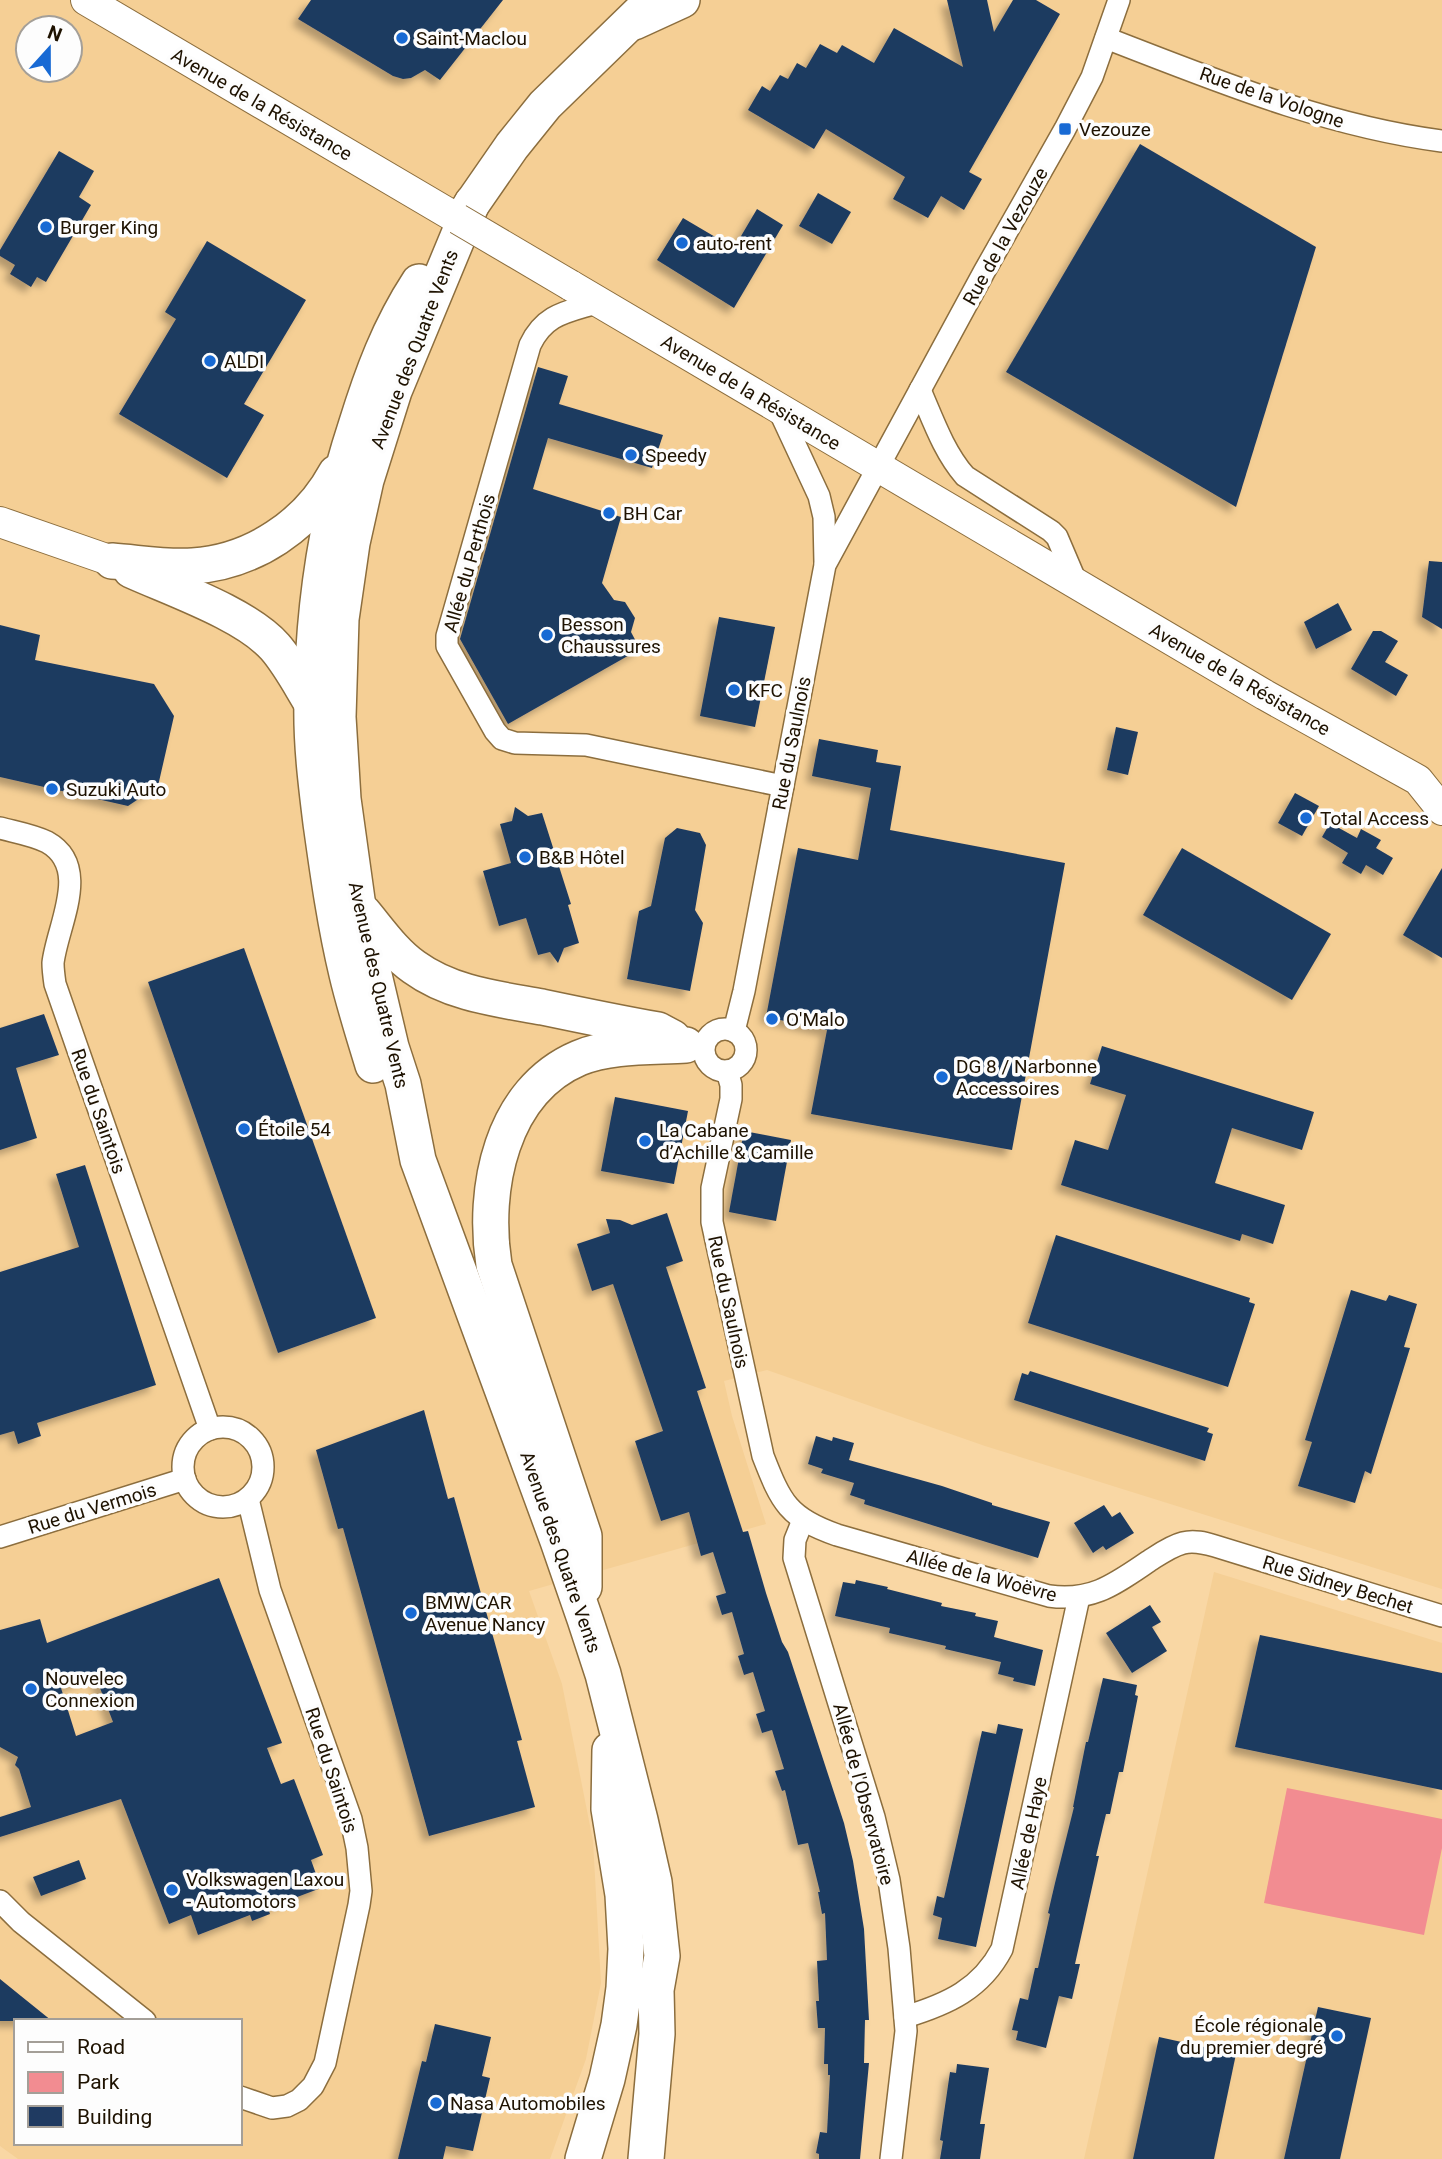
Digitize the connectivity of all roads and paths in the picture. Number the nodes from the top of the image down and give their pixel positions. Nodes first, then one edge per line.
1 (86, 0) edge
2 (653, 0) edge
3 (682, 0) edge
4 (1119, 0) edge
5 (621, 13) edge
6 (1106, 38) junction
7 (1442, 141) edge
8 (472, 203) junction
9 (598, 302) junction
10 (920, 390) junction
11 (778, 408) junction
12 (346, 454) junction
13 (878, 467) junction
14 (0, 522) edge
15 (112, 561) junction
16 (825, 565) junction
17 (1077, 584) junction
18 (312, 702) junction
19 (1430, 776) edge
20 (783, 786) junction
21 (1442, 810) edge
22 (0, 828) edge
23 (358, 907) junction
24 (734, 1031) junction
25 (705, 1055) junction
26 (418, 1160) junction
27 (210, 1429) junction
28 (185, 1479) junction
29 (248, 1499) junction
30 (803, 1520) junction
31 (0, 1537) edge
32 (1234, 1552) joint
33 (1079, 1597) junction
34 (1442, 1616) edge
35 (585, 1619) junction
36 (611, 1704) junction
37 (0, 1901) edge
38 (662, 1956) junction
39 (905, 2017) junction
40 (142, 2019) edge
41 (242, 2098) edge
42 (583, 2159) edge
43 (646, 2159) edge
44 (666, 2159) edge
45 (891, 2159) edge

1 - 9 main road, Avenue de la Résistance, bridge
2 - 5 main road, Avenue des Quatre Vents
3 - 5 main road
4 - 6 street, Rue de la Vezouze
5 - 8 main road, Avenue des Quatre Vents
6 - 7 street, Rue de la Vologne
6 - 10 street, Rue de la Vezouze
8 - 12 main road, Avenue des Quatre Vents
8 - 23 main road, Avenue des Quatre Vents
9 - 11 main road, Avenue de la Résistance
9 - 20 street, Allée du Perthois
10 - 13 street, Rue de la Vezouze
10 - 17 street
11 - 13 main road, Avenue de la Résistance
11 - 16 street
12 - 15 main road
12 - 18 main road, Avenue des Quatre Vents
13 - 16 street, Rue du Saulnois
13 - 17 main road, Avenue de la Résistance
14 - 15 main road
15 - 18 main road
16 - 20 street, Rue du Saulnois
17 - 19 main road, Avenue de la Résistance
18 - 26 main road, Avenue des Quatre Vents
19 - 21 main road, Avenue de la Résistance
20 - 24 street, Rue du Saulnois
22 - 27 street, Rue du Saintois
23 - 25 main road
23 - 26 main road, Avenue des Quatre Vents
24 - 25 street
24 - 25 street
25 - 30 street, Rue du Saulnois
25 - 35 main road
26 - 35 main road, Avenue des Quatre Vents
27 - 28 street
27 - 29 street
28 - 29 street
28 - 31 street, Rue du Vermois
29 - 41 street, Rue du Saintois
30 - 33 street, Allée de la Woëvre
30 - 39 street, Allée de l'Observatoire
32 - 33 street, Allée de la Woëvre
32 - 34 street, Rue Sidney Bechet
33 - 39 street, Allée de Haye
35 - 36 main road, Avenue des Quatre Vents
36 - 38 main road, Avenue des Quatre Vents
36 - 42 main road
37 - 40 street
38 - 43 main road, Avenue des Quatre Vents
38 - 44 main road, Avenue des Quatre Vents
39 - 45 street, Allée de l'Observatoire

